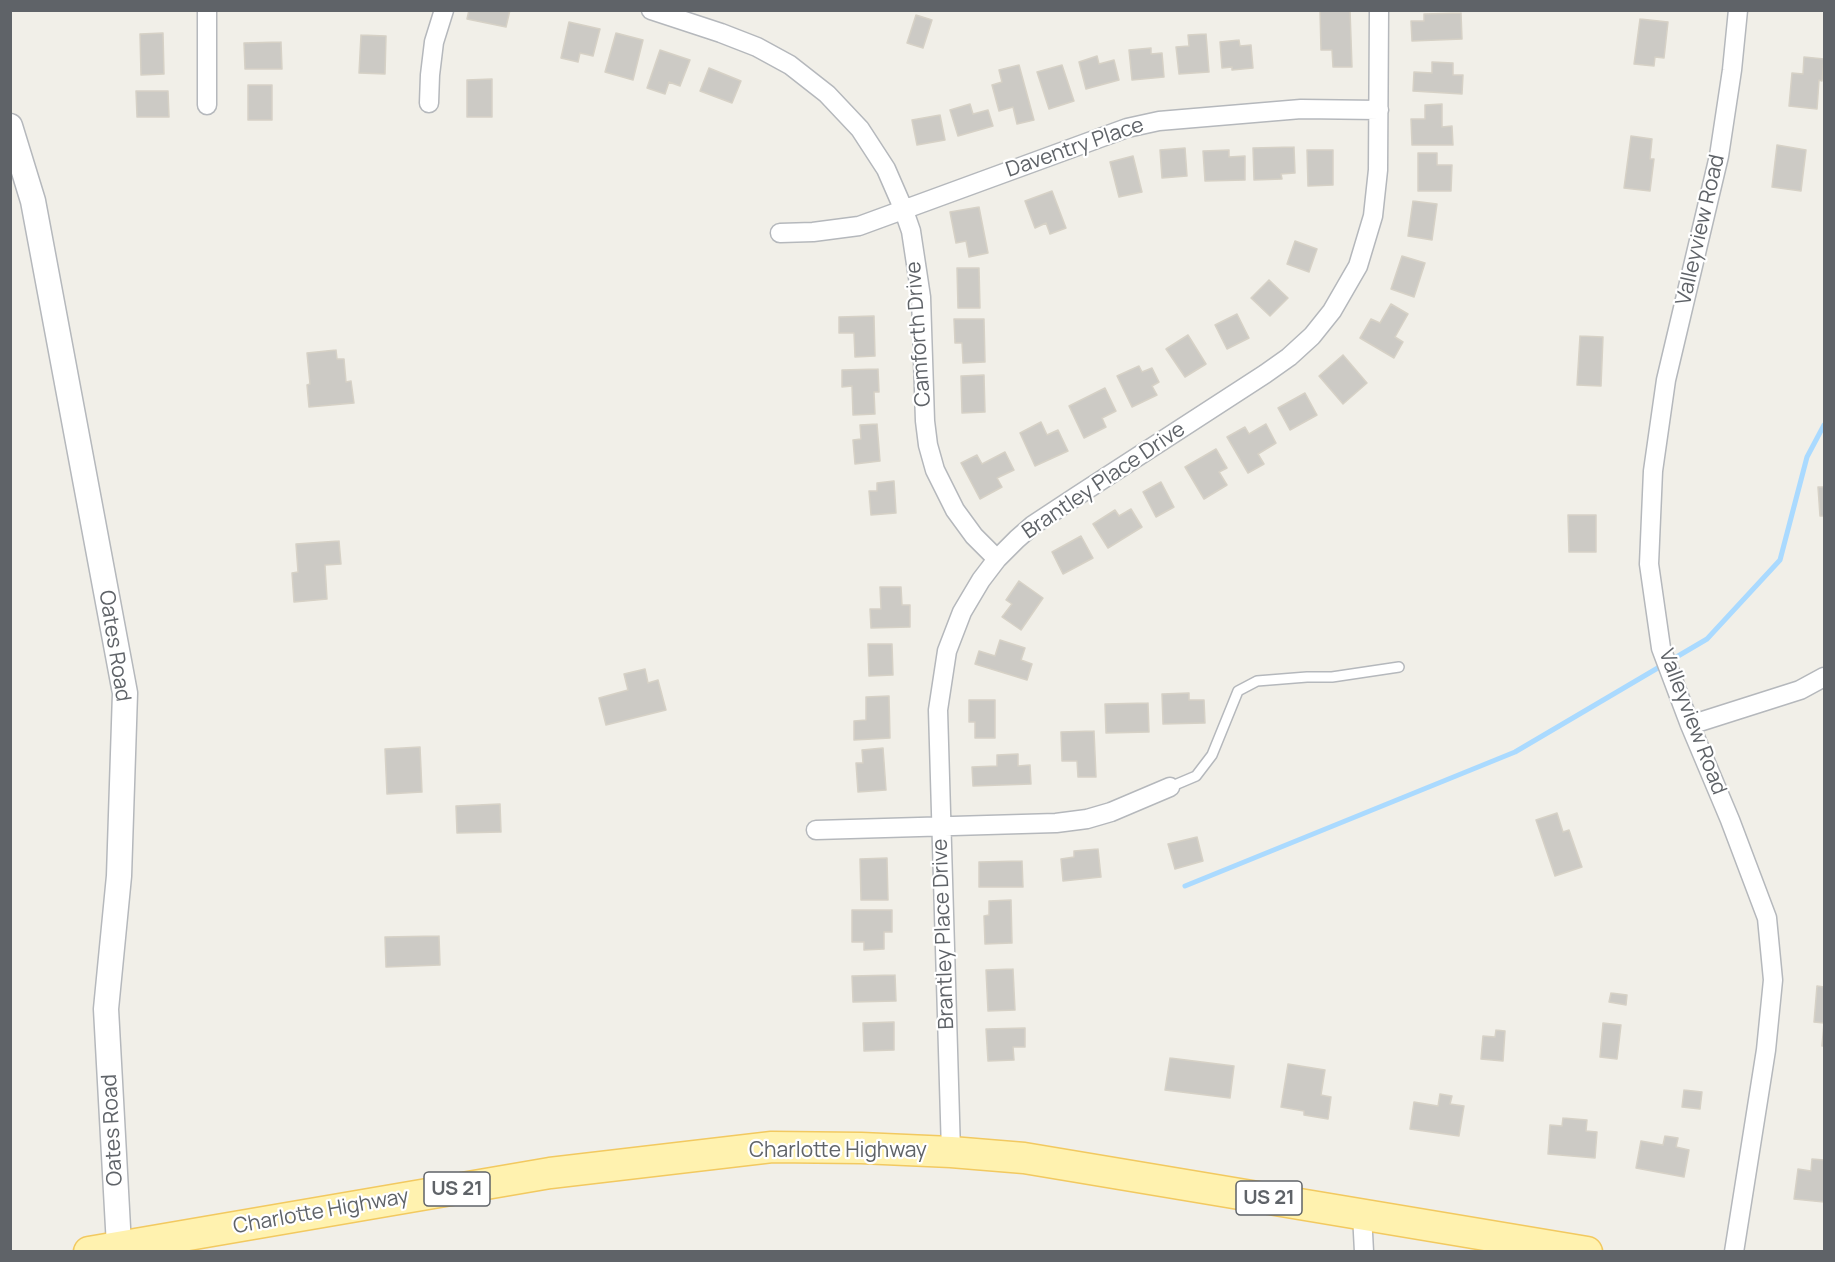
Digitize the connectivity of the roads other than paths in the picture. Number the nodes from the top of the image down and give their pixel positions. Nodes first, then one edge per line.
1 (207, 10) edge
2 (444, 10) edge
3 (651, 10) edge
4 (1379, 10) edge
5 (1738, 10) edge
6 (429, 103) dead end
7 (207, 105) dead end
8 (1379, 110) junction
9 (10, 126) edge
10 (903, 208) junction
11 (780, 233) dead end
12 (997, 559) junction
13 (1399, 667) dead end
14 (1824, 677) edge
15 (1690, 724) junction
16 (1170, 787) joint
17 (941, 827) junction
18 (816, 830) dead end
19 (951, 1152) junction
20 (1362, 1214) junction
21 (119, 1249) edge
22 (89, 1251) edge
23 (1364, 1251) edge
24 (1587, 1251) edge
25 (1734, 1251) edge

1 - 7 street
2 - 6 street
3 - 10 street, Camforth Drive
4 - 8 street, Brantley Place Drive
5 - 15 street, Valleyview Road
8 - 10 street, Daventry Place
8 - 12 street, Brantley Place Drive
9 - 21 street, Oates Road
10 - 11 street, Daventry Place
10 - 12 street, Camforth Drive
12 - 17 street, Brantley Place Drive
13 - 16 lane
14 - 15 street
15 - 25 street, Valleyview Road
16 - 17 street
17 - 18 street
17 - 19 street, Brantley Place Drive
19 - 20 main road, Charlotte Highway / US 21
19 - 21 main road, Charlotte Highway / US 21
20 - 23 street
20 - 24 main road, Charlotte Highway / US 21
21 - 22 main road, Charlotte Highway / US 21

